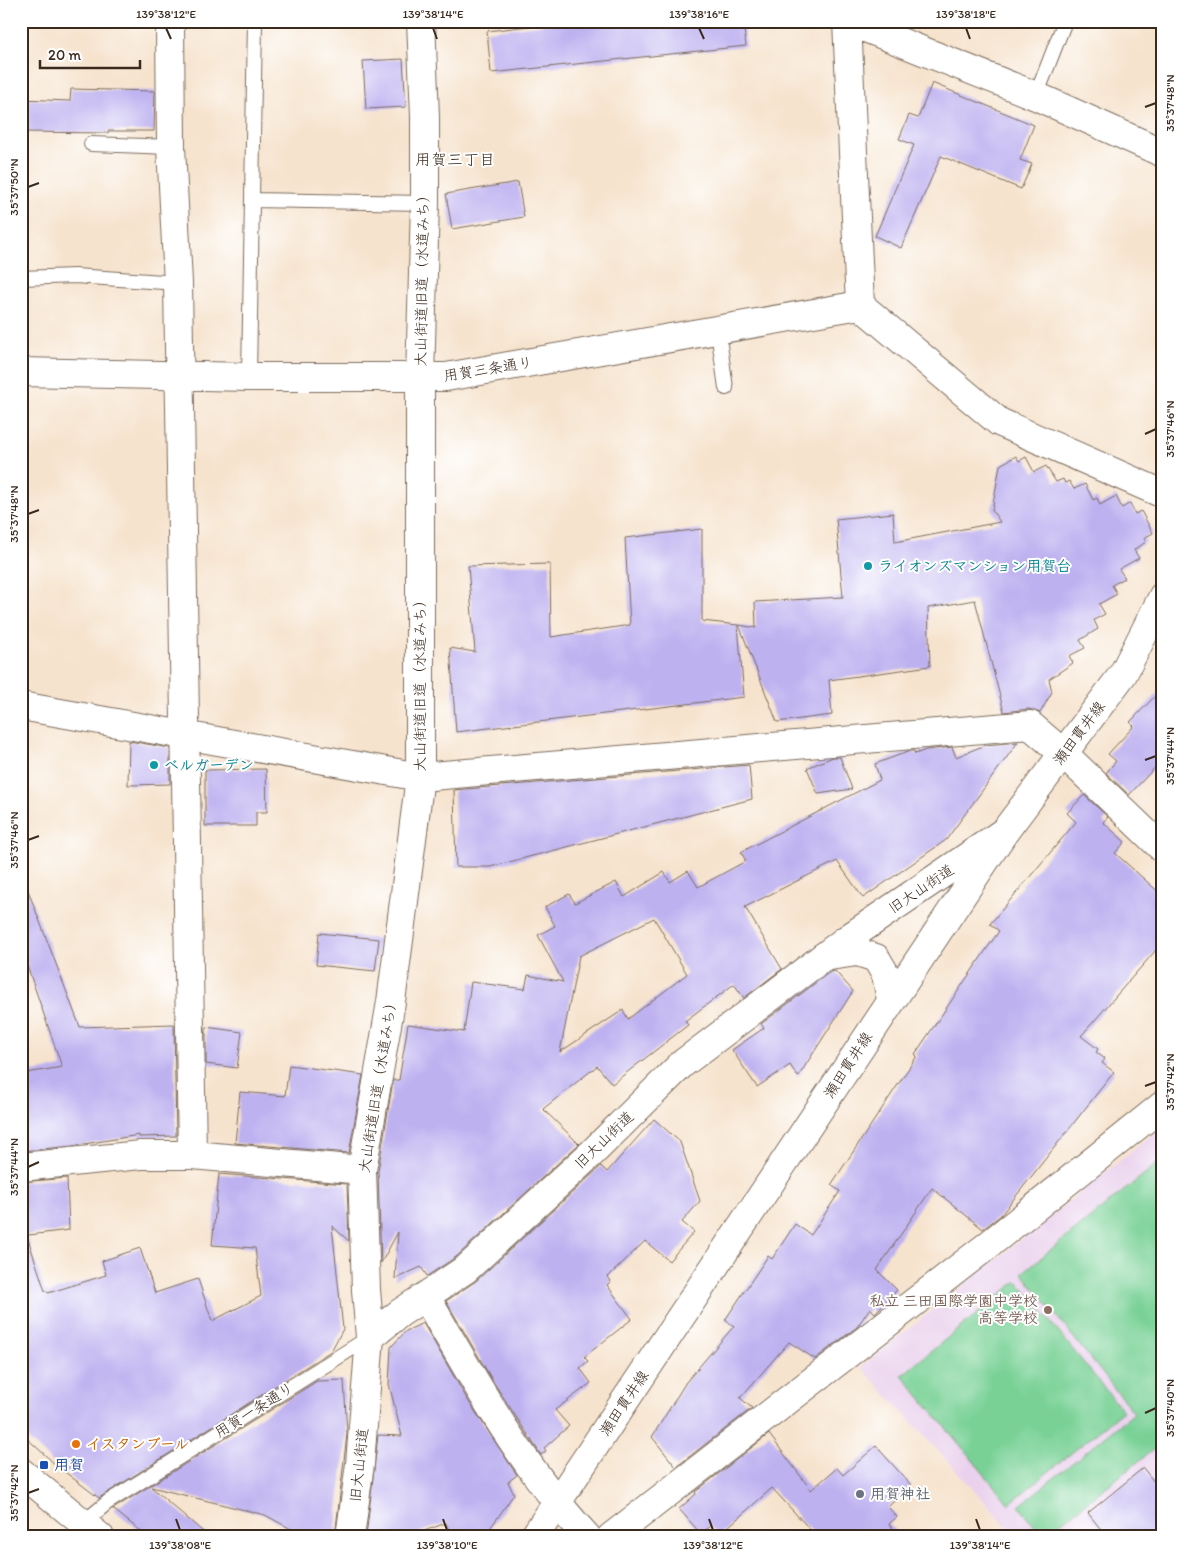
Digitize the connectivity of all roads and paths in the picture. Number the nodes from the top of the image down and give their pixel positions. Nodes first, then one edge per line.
1 (170, 21) edge
2 (255, 21) edge
3 (421, 21) edge
4 (847, 21) edge
5 (1065, 21) edge
6 (1036, 96) junction
7 (90, 144) dead end
8 (171, 147) junction
9 (1163, 153) edge
10 (252, 200) junction
11 (425, 203) junction
12 (21, 278) edge
13 (178, 283) junction
14 (860, 306) junction
15 (718, 331) junction
16 (21, 372) edge
17 (179, 375) junction
18 (249, 377) junction
19 (420, 378) junction
20 (726, 388) dead end
21 (1163, 494) edge
22 (1163, 596) edge
23 (21, 706) edge
24 (186, 735) junction
25 (1064, 754) junction
26 (420, 778) junction
27 (1005, 831) junction
28 (1163, 849) edge
29 (823, 957) junction
30 (891, 999) junction
31 (1163, 1105) edge
32 (192, 1155) junction
33 (21, 1167) edge
34 (362, 1170) junction
35 (426, 1297) junction
36 (370, 1338) junction
37 (21, 1472) edge
38 (556, 1504) junction
39 (83, 1532) edge
40 (350, 1537) edge
41 (534, 1537) edge
42 (587, 1537) edge
43 (611, 1537) edge

1 - 8 street
2 - 10 lane
3 - 11 street, 大山街道旧道（水道みち）
4 - 6 street
4 - 14 street
5 - 6 lane
6 - 9 street
7 - 8 lane
8 - 13 street
10 - 11 lane
10 - 18 lane
11 - 19 street, 大山街道旧道（水道みち）
12 - 13 lane
13 - 17 street
14 - 15 street, 用賀三条通り
14 - 21 street
15 - 19 street, 用賀三条通り
15 - 20 lane
16 - 17 street, 用賀三条通り
17 - 18 street, 用賀三条通り
17 - 24 street
18 - 19 street, 用賀三条通り
19 - 26 street, 大山街道旧道（水道みち）
22 - 25 street, 瀬田貫井線
23 - 24 street
24 - 26 street
24 - 32 street
25 - 26 street
25 - 27 street, 瀬田貫井線
25 - 28 street
26 - 34 street, 大山街道旧道（水道みち）
27 - 29 street, 旧大山街道
27 - 30 street, 瀬田貫井線
29 - 30 street
29 - 35 street, 旧大山街道
30 - 38 street, 瀬田貫井線
31 - 43 street
32 - 33 street
32 - 34 street
34 - 36 street, 大山街道旧道（水道みち）
35 - 36 street, 旧大山街道
35 - 38 street
36 - 39 lane, 用賀一条通り
36 - 40 street, 旧大山街道
37 - 39 street
38 - 41 street, 瀬田貫井線
38 - 42 street

